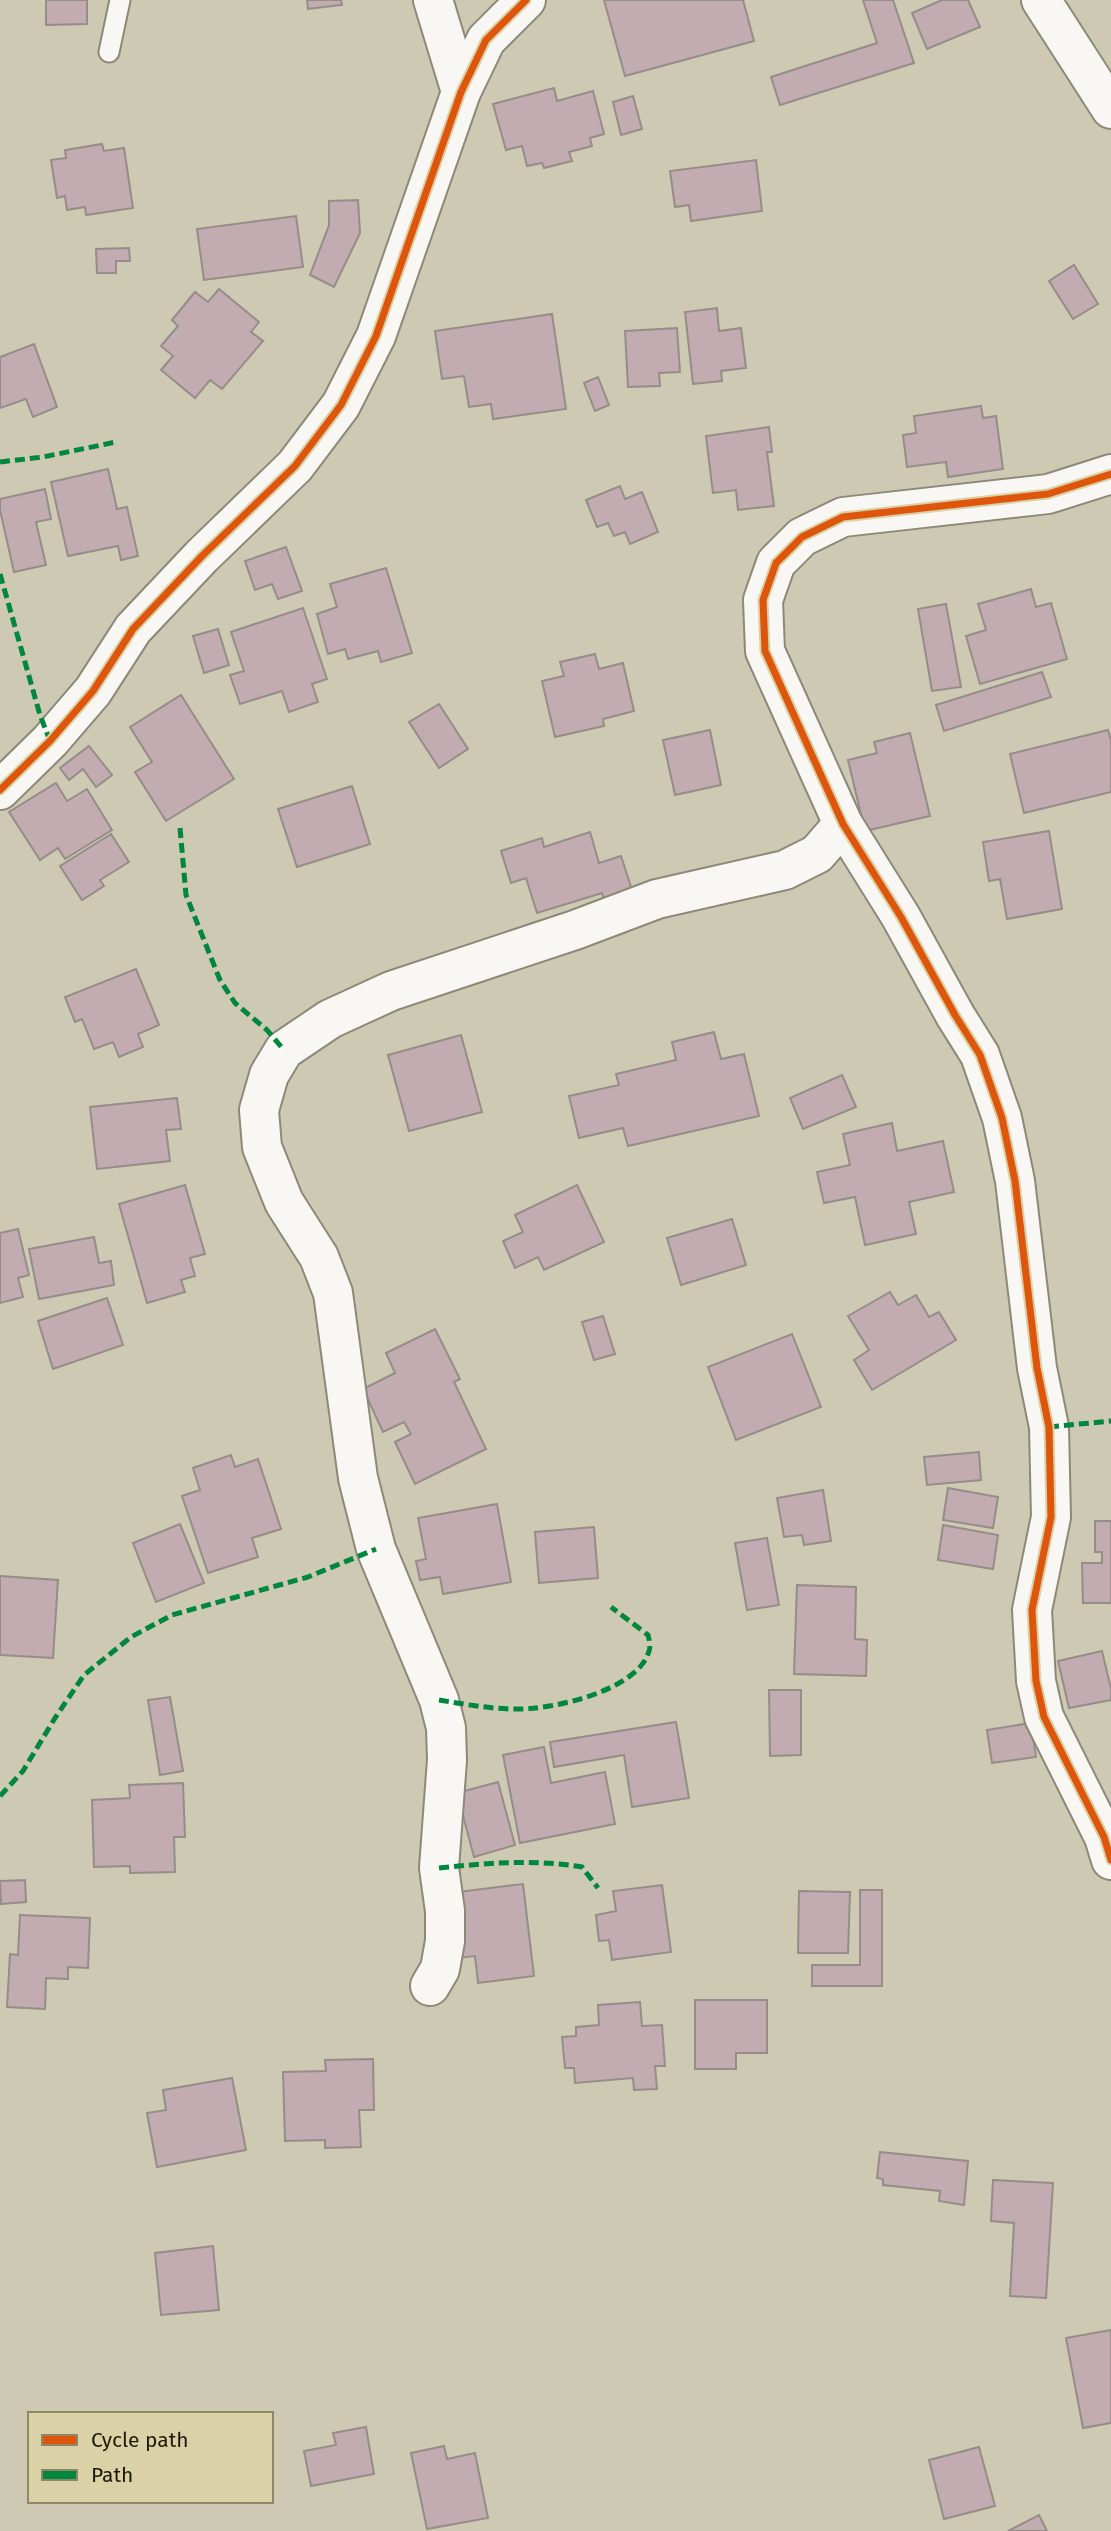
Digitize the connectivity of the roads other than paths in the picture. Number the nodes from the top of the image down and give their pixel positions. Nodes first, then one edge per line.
1 (120, 0) edge
2 (433, 0) edge
3 (526, 0) edge
4 (1041, 0) edge
5 (109, 52) dead end
6 (461, 92) junction
7 (1111, 109) edge
8 (1111, 474) edge
9 (0, 790) edge
10 (843, 824) junction
11 (1111, 1860) edge
12 (430, 1986) dead end

1 - 5 lane
2 - 6 street
3 - 6 street
4 - 7 street
6 - 9 street
8 - 10 street
10 - 11 street
10 - 12 street

